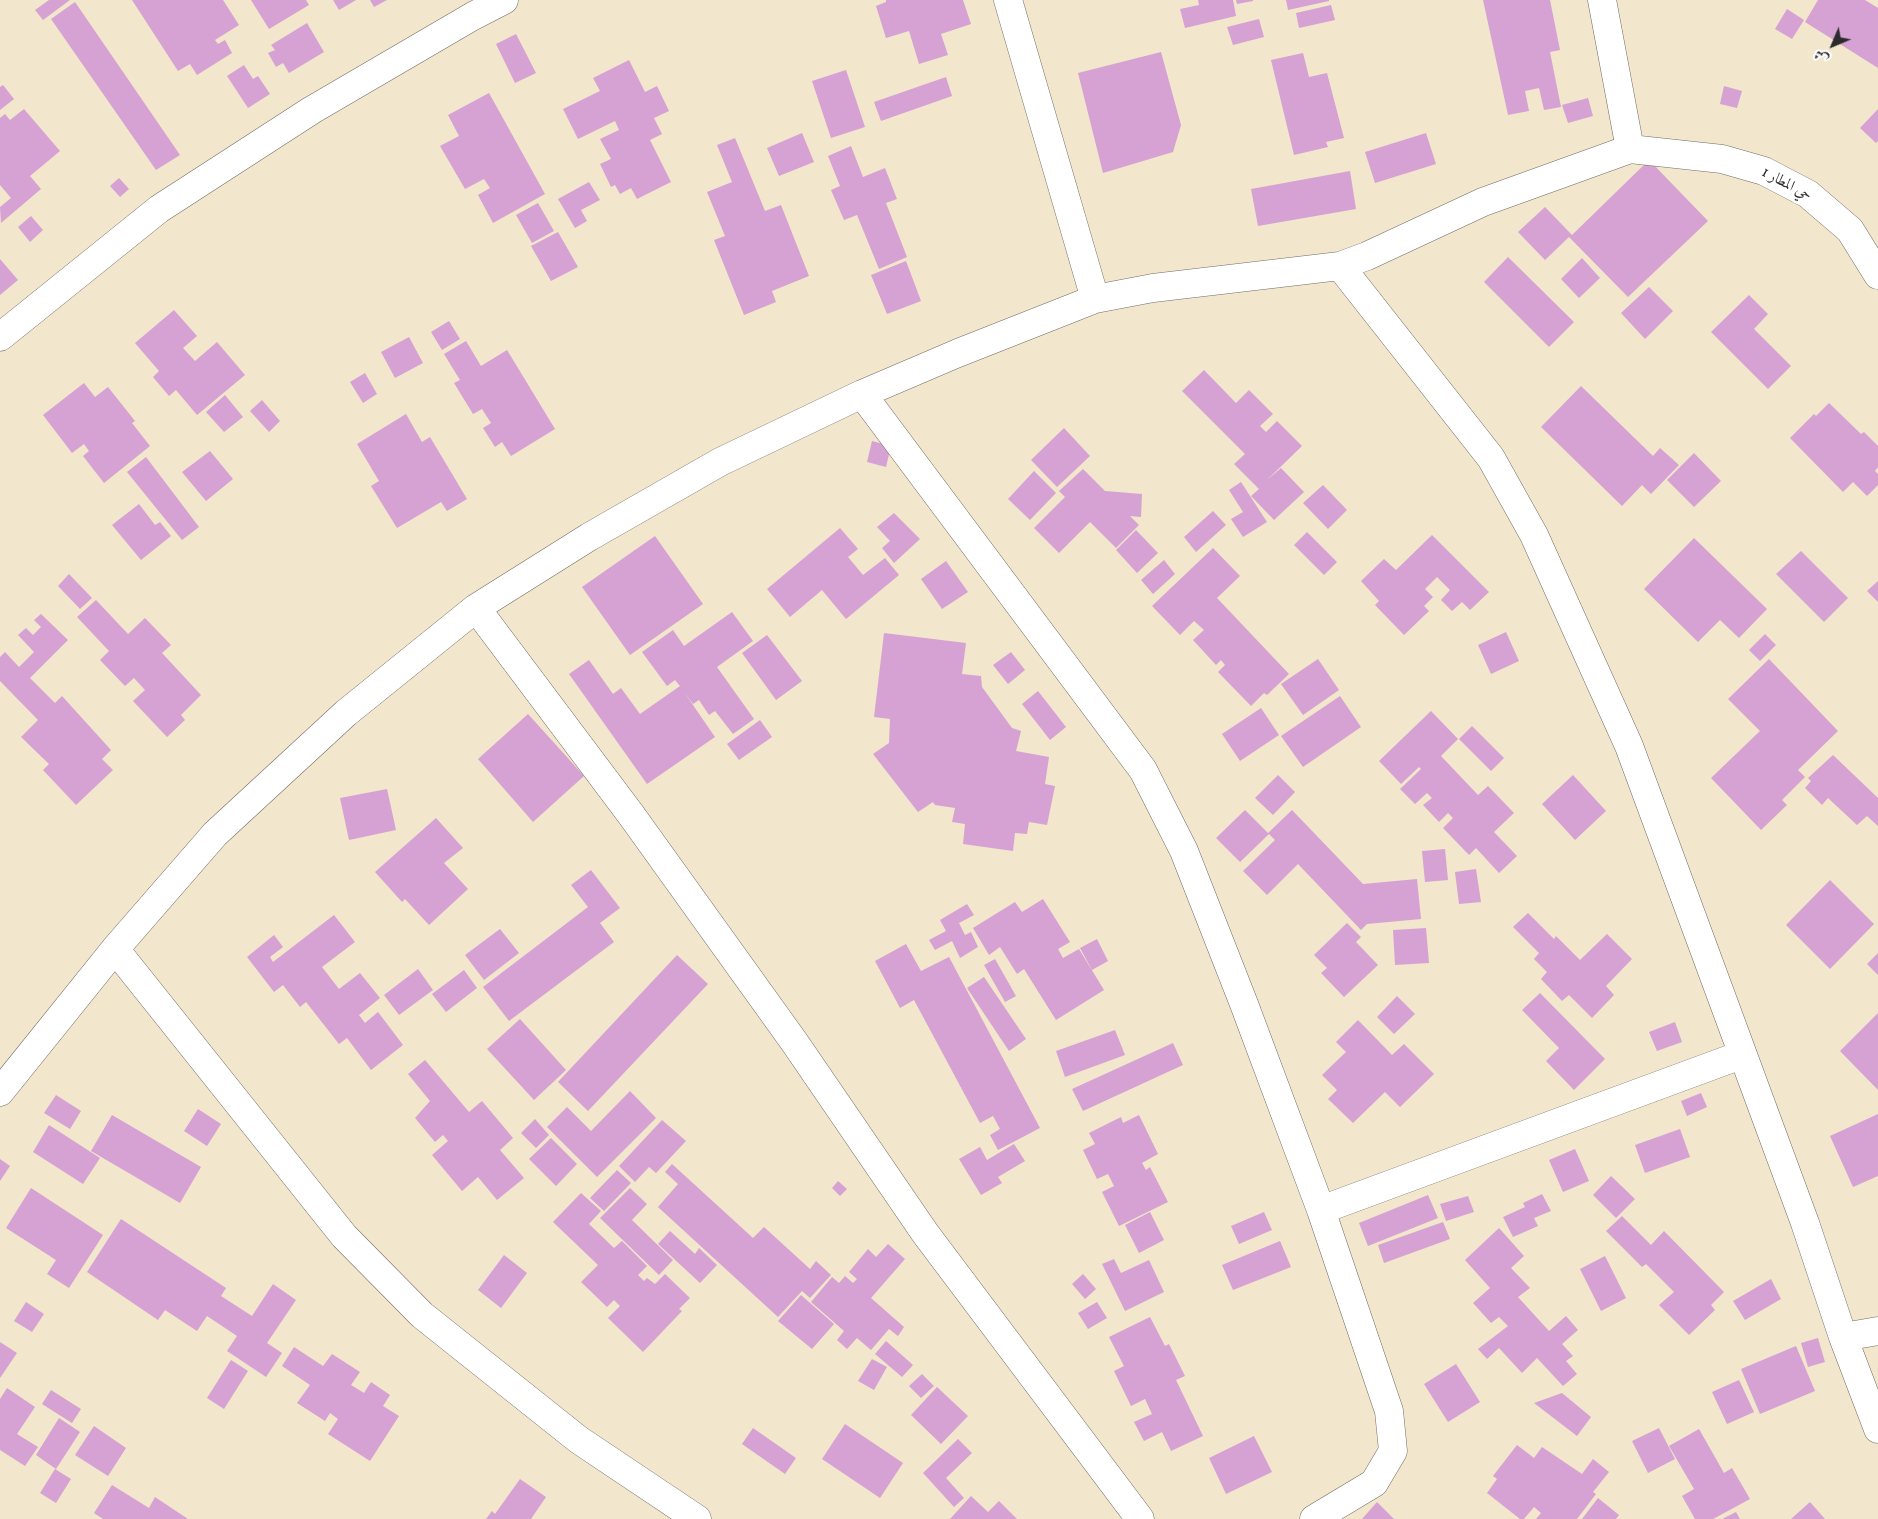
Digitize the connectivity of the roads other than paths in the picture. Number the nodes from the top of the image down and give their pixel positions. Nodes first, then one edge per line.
1 (504, 0) edge
2 (1008, 0) edge
3 (1602, 0) edge
4 (1630, 149) junction
5 (1340, 266) junction
6 (1878, 275) edge
7 (1095, 299) junction
8 (0, 337) edge
9 (862, 394) junction
10 (476, 608) junction
11 (115, 948) junction
12 (1741, 1055) junction
13 (0, 1092) edge
14 (1321, 1210) junction
15 (1878, 1331) edge
16 (1843, 1337) junction
17 (1878, 1429) edge
18 (697, 1519) edge
19 (1140, 1519) edge
20 (1314, 1519) edge

1 - 8 street
2 - 7 street
3 - 4 street
4 - 5 street
4 - 6 street, حي المطار 1
5 - 7 street
5 - 12 street
7 - 9 street
9 - 10 street
9 - 14 street
10 - 11 street
10 - 19 street
11 - 13 street
11 - 18 street
12 - 14 street
12 - 16 street
14 - 20 street
15 - 16 street
16 - 17 street

